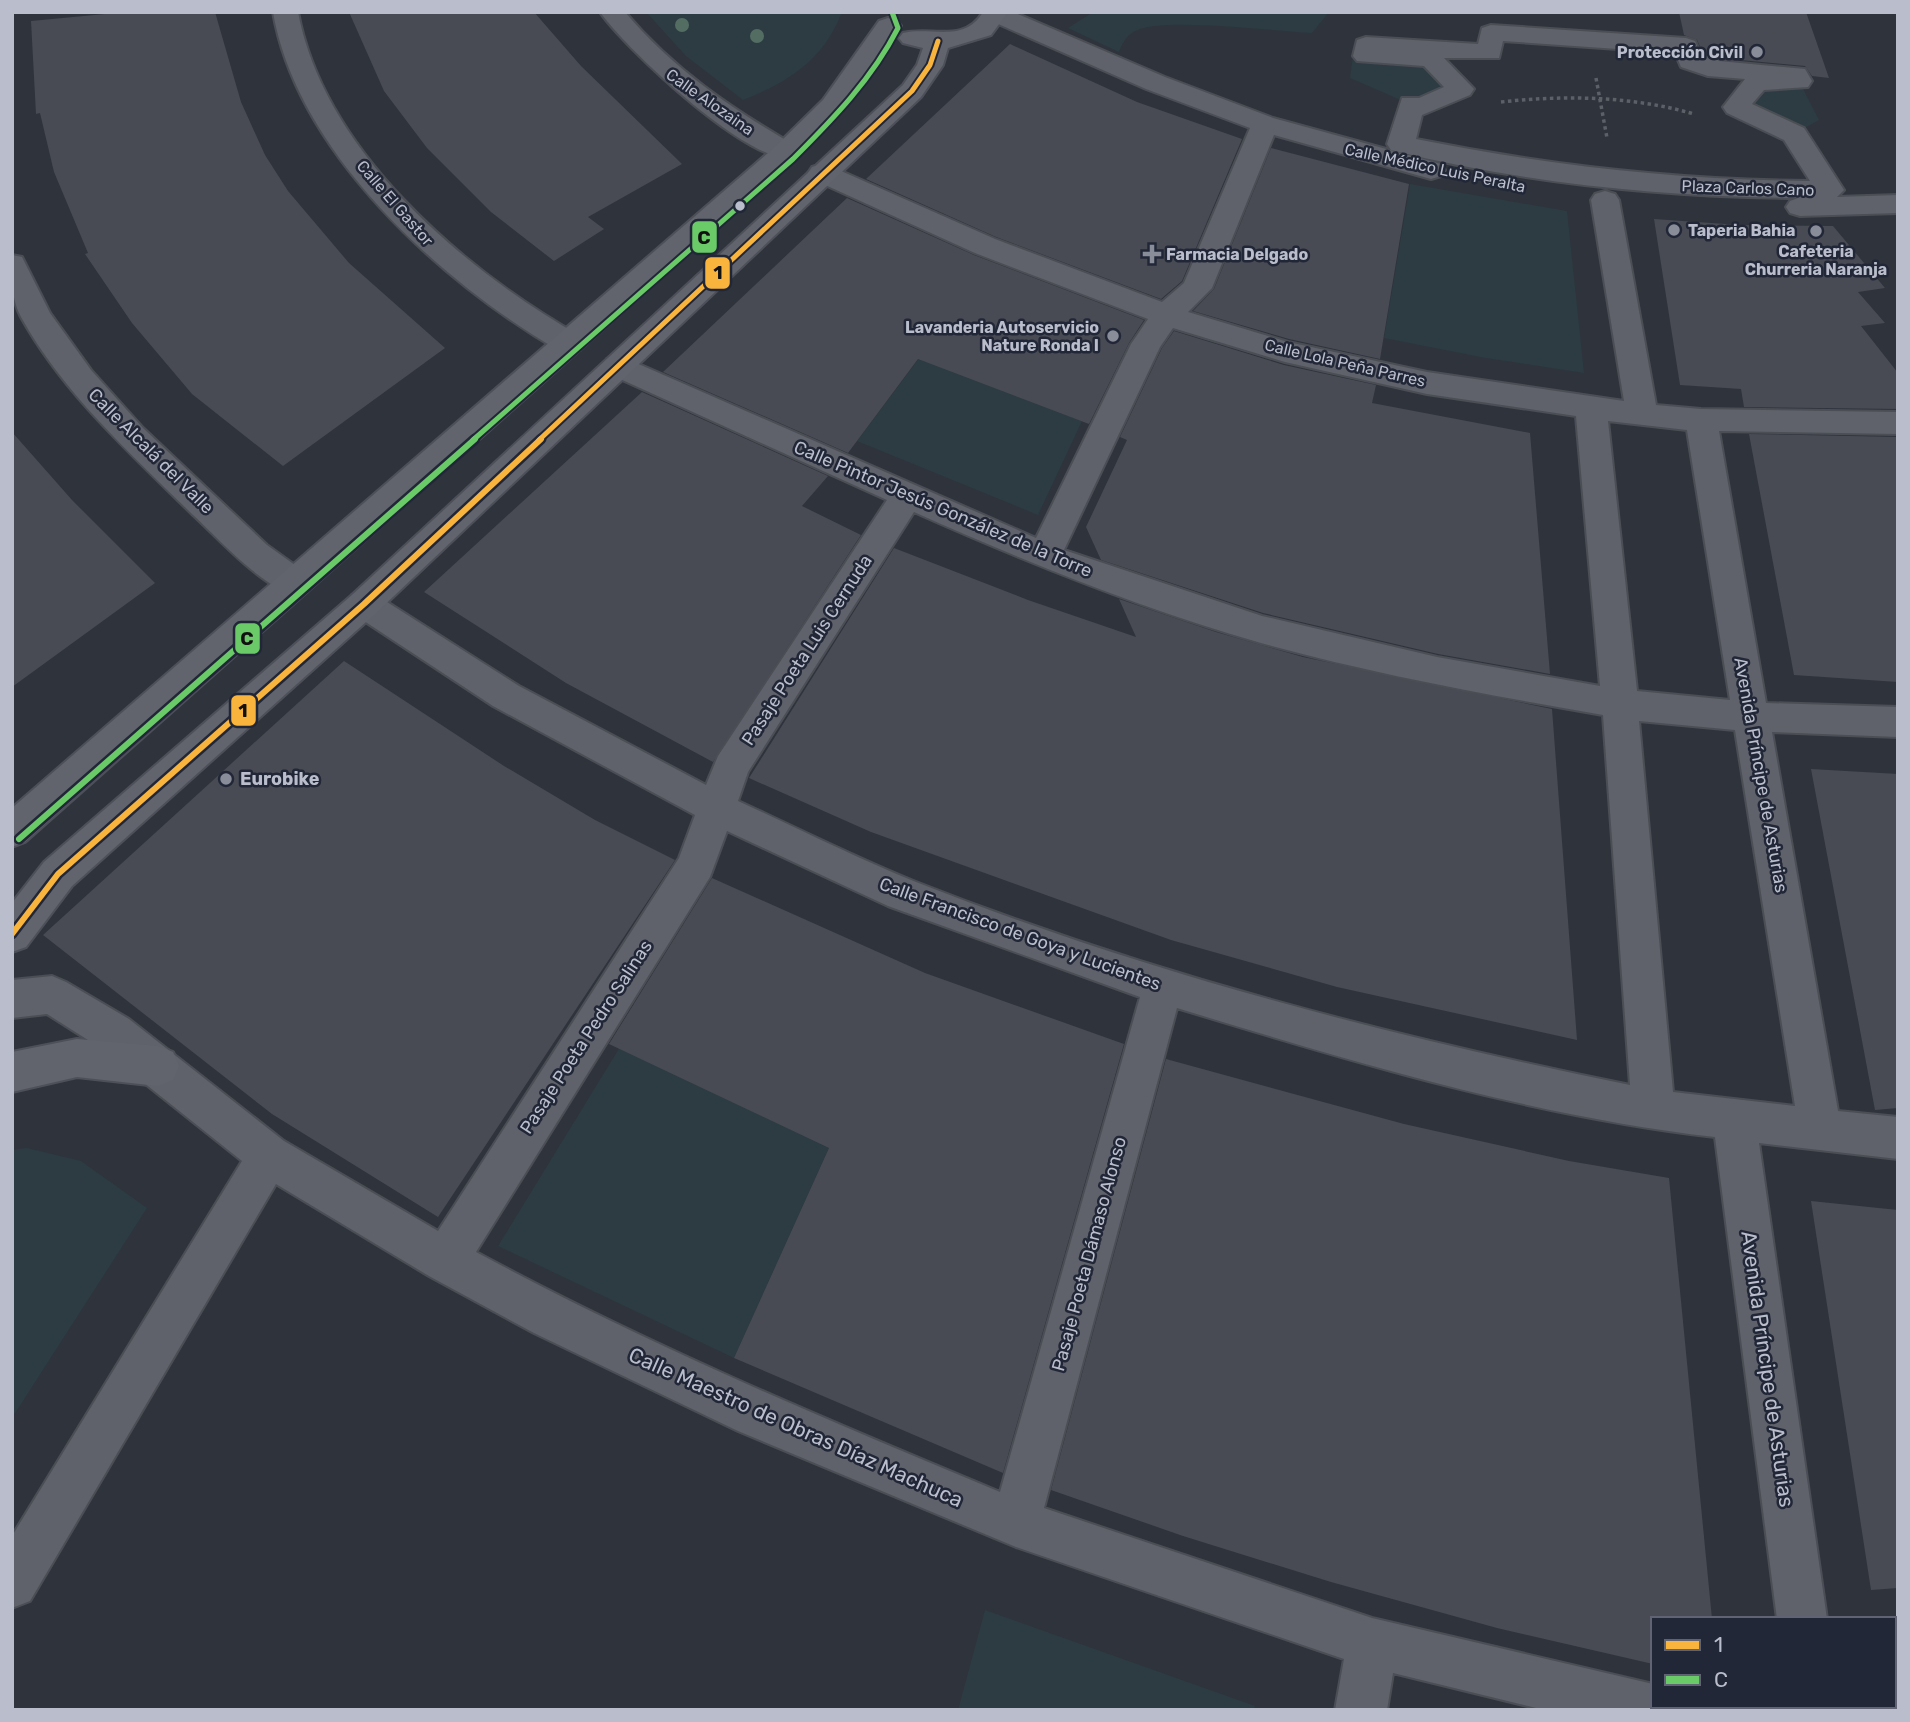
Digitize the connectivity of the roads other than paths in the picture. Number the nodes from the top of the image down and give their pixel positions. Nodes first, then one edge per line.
1 (285, 12) edge
2 (612, 12) edge
3 (996, 13) edge
4 (883, 19) edge
5 (1590, 40) joint
6 (938, 41) junction
7 (1264, 126) junction
8 (786, 152) junction
9 (822, 173) junction
10 (1605, 200) junction
11 (1888, 205) edge
12 (1898, 229) edge
13 (12, 264) edge
14 (1166, 316) junction
15 (569, 343) junction
16 (618, 366) junction
17 (1591, 409) junction
18 (1641, 415) junction
19 (1701, 420) junction
20 (1898, 423) edge
21 (907, 496) junction
22 (1044, 555) junction
23 (294, 582) junction
24 (364, 604) junction
25 (1620, 704) junction
26 (1751, 717) junction
27 (1898, 722) edge
28 (717, 809) junction
29 (12, 831) edge
30 (12, 934) edge
31 (1163, 986) junction
32 (12, 999) edge
33 (158, 1066) junction
34 (12, 1072) edge
35 (1653, 1110) junction
36 (1734, 1120) junction
37 (1820, 1130) junction
38 (1898, 1138) edge
39 (269, 1156) junction
40 (444, 1260) junction
41 (1016, 1523) junction
42 (12, 1583) edge
43 (1802, 1617) edge
44 (1372, 1643) junction
45 (1361, 1710) edge
46 (1653, 1710) edge

1 - 15 street, Calle El Gastor
2 - 8 street, Calle Alozaina
3 - 6 main road
3 - 7 street, Calle Médico Luis Peralta
4 - 6 main road
4 - 8 main road
5 - 5 street, Plaza Carlos Cano
6 - 9 main road
7 - 10 street, Calle Médico Luis Peralta
7 - 14 street
8 - 15 main road
9 - 14 street, Calle Lola Peña Parres
9 - 16 main road
10 - 11 street, Calle Médico Luis Peralta
10 - 18 street
11 - 12 street
13 - 23 street, Calle Alcalá del Valle
14 - 17 street, Calle Lola Peña Parres
14 - 22 street
15 - 23 main road
16 - 21 street, Calle Pintor Jesús González de la Torre
16 - 24 main road
17 - 18 street, Calle Lola Peña Parres
17 - 25 street
18 - 19 street, Calle Lola Peña Parres
19 - 20 street, Calle Lola Peña Parres
19 - 26 street, Avenida Príncipe de Asturias
21 - 22 street, Calle Pintor Jesús González de la Torre
21 - 28 street, Pasaje Poeta Luis Cernuda
22 - 25 street, Calle Pintor Jesús González de la Torre
23 - 29 main road
24 - 28 street, Calle Francisco de Goya y Lucientes
24 - 30 main road
25 - 26 street, Calle Pintor Jesús González de la Torre
25 - 35 street
26 - 27 street, Calle Pintor Jesús González de la Torre
26 - 37 street, Avenida Príncipe de Asturias
28 - 31 street, Calle Francisco de Goya y Lucientes
28 - 40 street, Pasaje Poeta Pedro Salinas
31 - 35 street, Calle Francisco de Goya y Lucientes
31 - 41 street, Pasaje Poeta Dámaso Alonso
32 - 33 street, Calle Maestro de Obras Díaz Machuca
33 - 34 main road
33 - 39 street, Calle Maestro de Obras Díaz Machuca
35 - 36 street, Calle Francisco de Goya y Lucientes
36 - 37 street, Calle Francisco de Goya y Lucientes
36 - 43 street, Avenida Príncipe de Asturias
37 - 38 street, Calle Francisco de Goya y Lucientes
39 - 40 street, Calle Maestro de Obras Díaz Machuca
39 - 42 street
40 - 41 street, Calle Maestro de Obras Díaz Machuca
41 - 44 street, Calle Maestro de Obras Díaz Machuca
44 - 45 street
44 - 46 street, Calle Maestro de Obras Díaz Machuca

